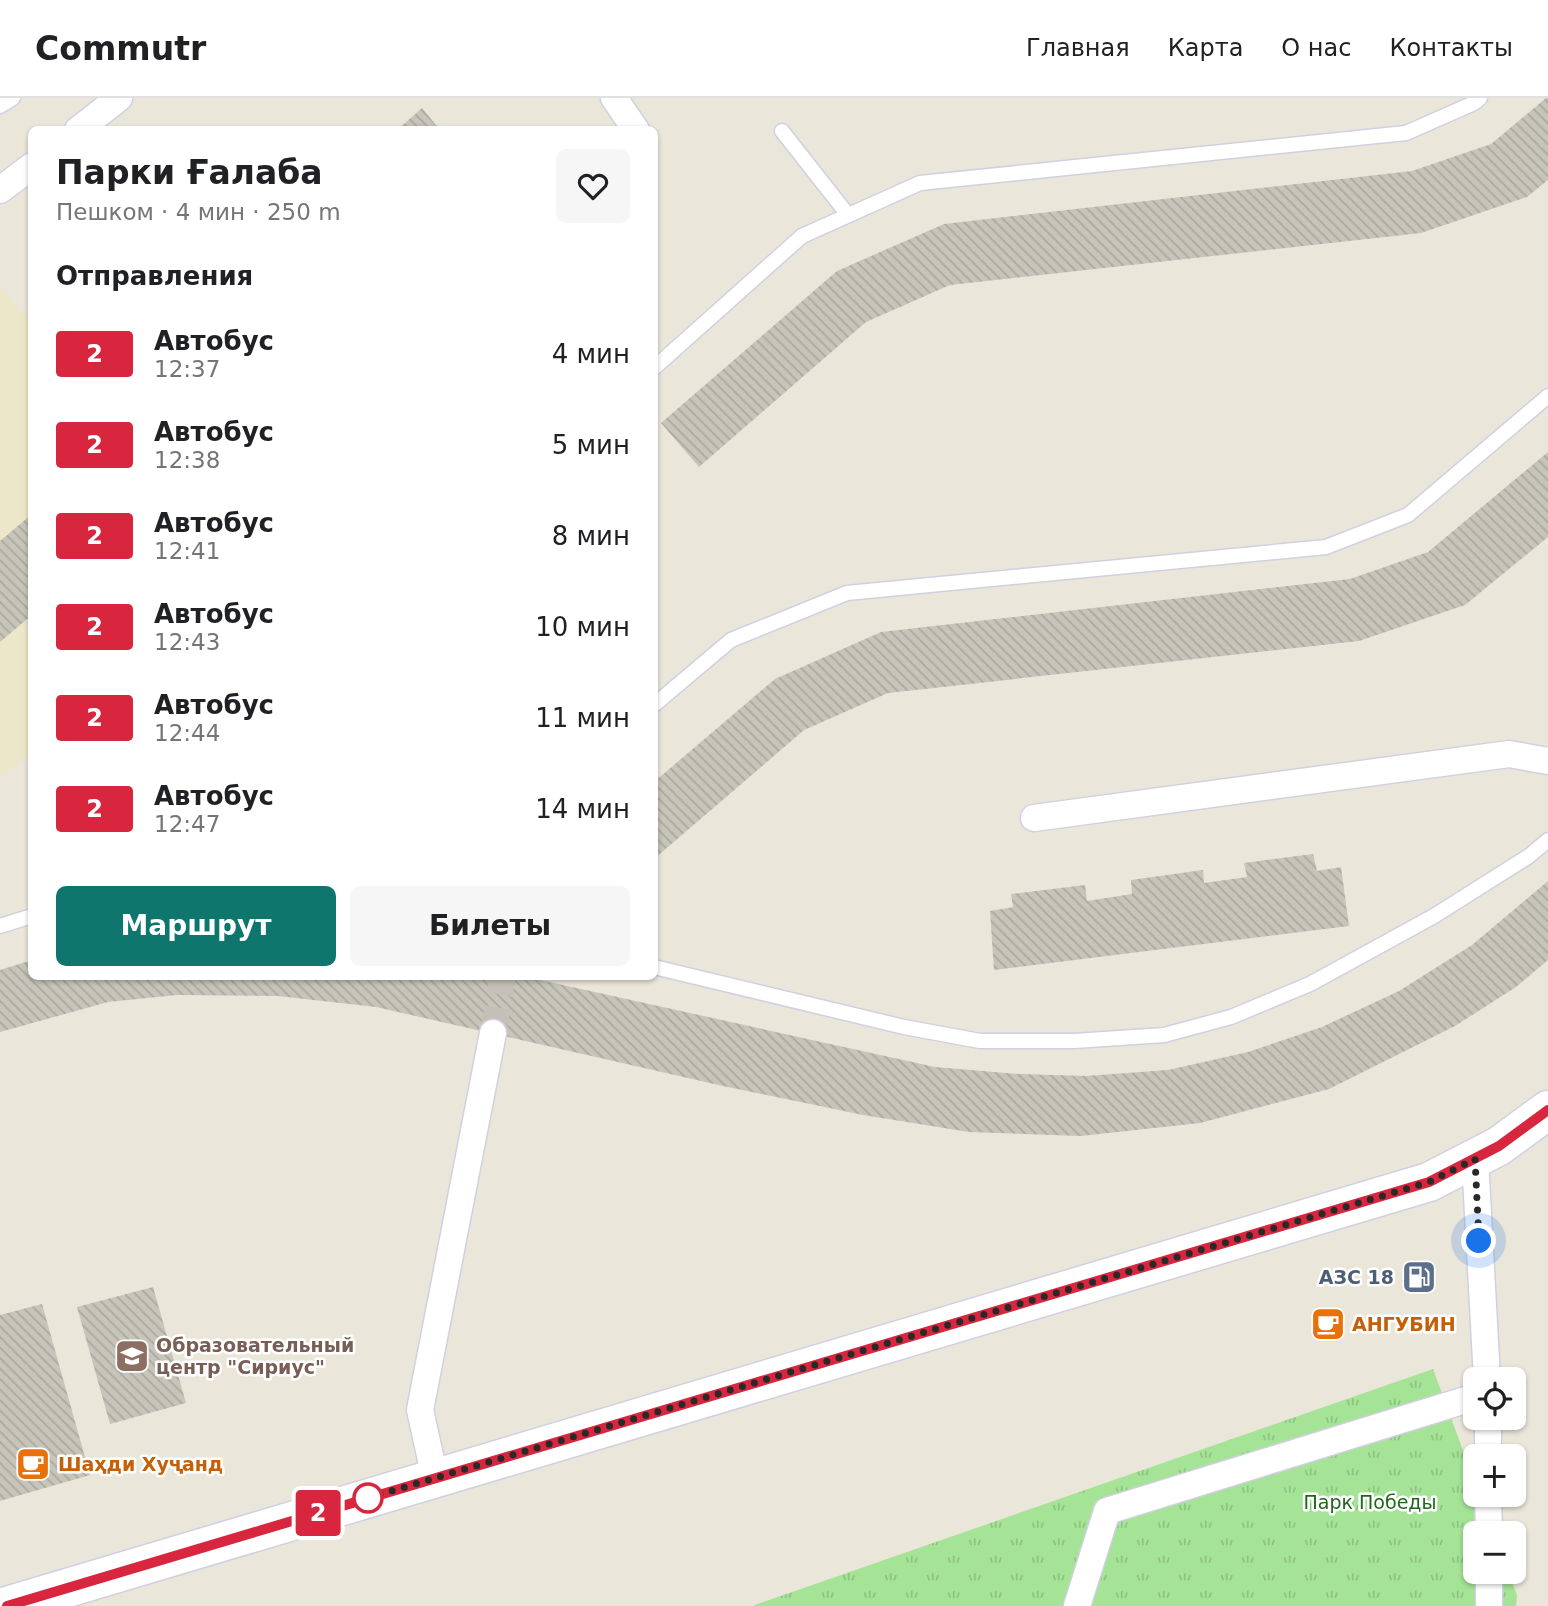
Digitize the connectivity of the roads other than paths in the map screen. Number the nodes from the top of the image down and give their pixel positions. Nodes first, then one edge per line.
1 (13, 98) edge
2 (119, 98) edge
3 (614, 98) edge
4 (1480, 98) edge
5 (0, 106) edge
6 (83, 126) edge
7 (633, 126) edge
8 (782, 131) dead end
9 (28, 169) edge
10 (0, 190) edge
11 (848, 215) junction
12 (658, 364) edge
13 (1548, 396) edge
14 (658, 702) edge
15 (1548, 761) edge
16 (1034, 818) dead end
17 (1548, 839) edge
18 (28, 917) edge
19 (0, 926) edge
20 (658, 968) edge
21 (493, 1033) tunnel mouth
22 (1548, 1110) edge
23 (1475, 1159) junction
24 (1486, 1367) edge
25 (1463, 1401) edge
26 (435, 1478) junction
27 (1489, 1584) edge
28 (7, 1606) edge
29 (1077, 1606) edge
30 (1489, 1606) edge

1 - 5 lane
2 - 6 street
3 - 7 street
4 - 11 lane
8 - 11 lane
9 - 10 street
11 - 12 lane
13 - 14 lane
15 - 16 street
17 - 20 lane
18 - 19 lane
21 - 26 street
22 - 23 main road
23 - 24 street
23 - 26 main road
25 - 29 street
26 - 28 main road
27 - 30 street

